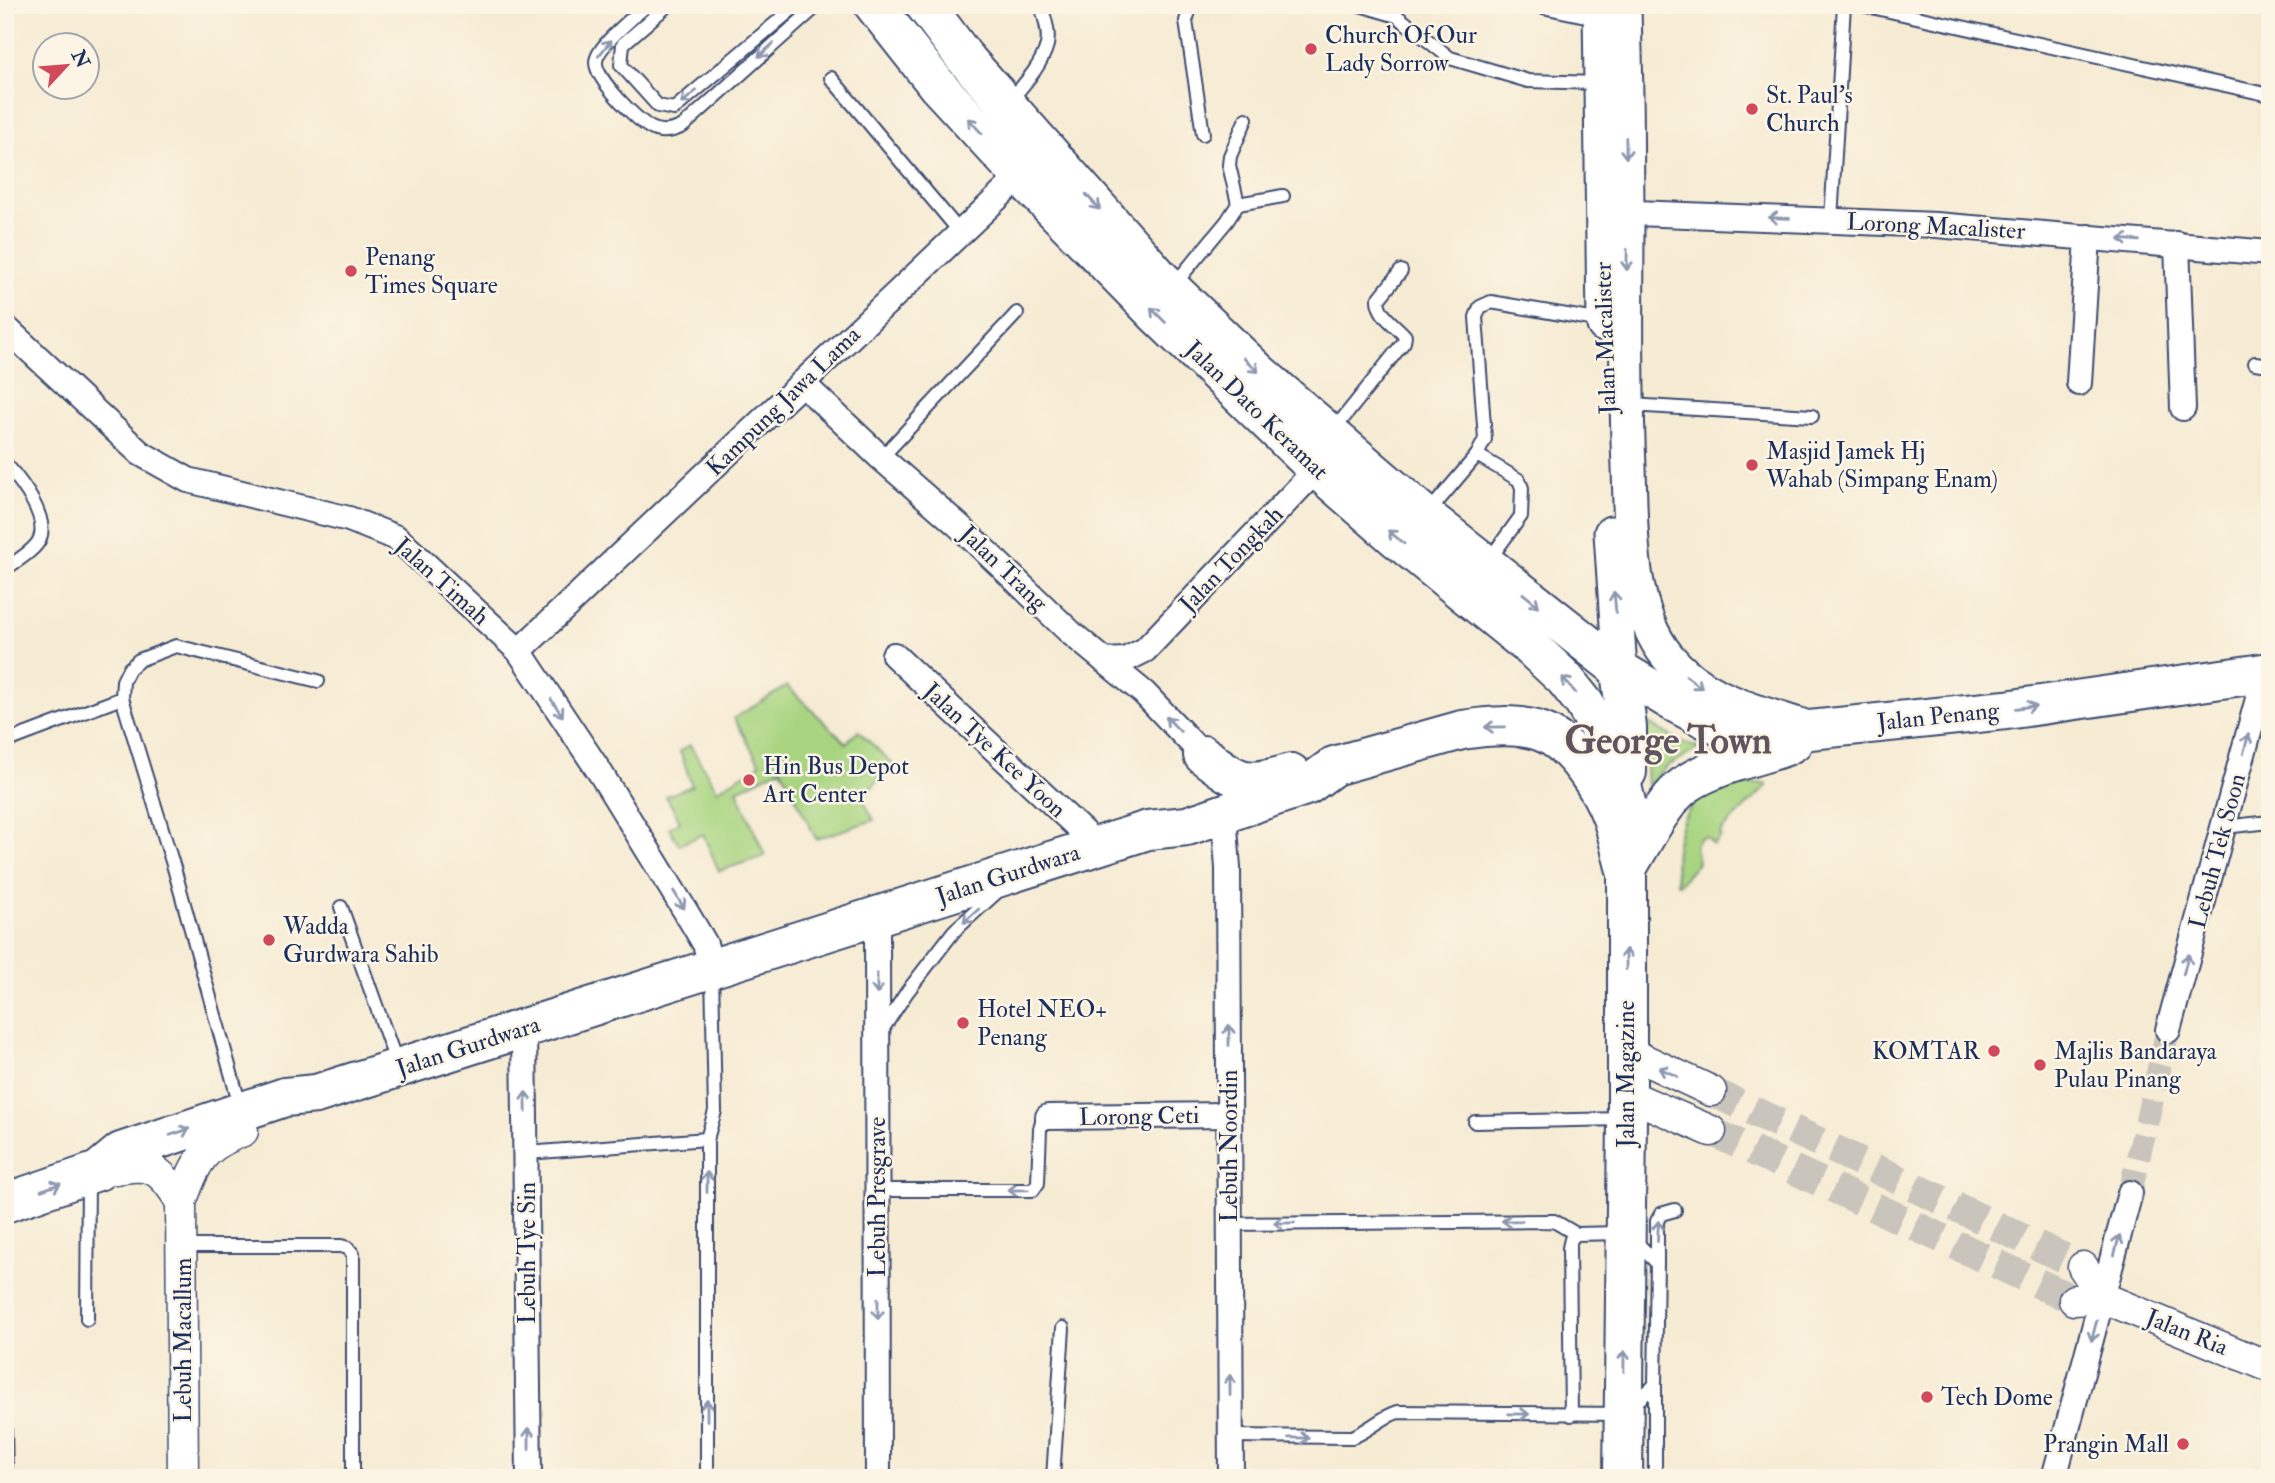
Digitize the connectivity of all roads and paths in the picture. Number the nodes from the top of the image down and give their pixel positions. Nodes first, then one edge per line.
1 (647, 5) edge
2 (668, 5) edge
3 (797, 5) edge
4 (874, 5) edge
5 (925, 5) edge
6 (1041, 5) edge
7 (1191, 5) edge
8 (1360, 5) edge
9 (1844, 5) edge
10 (1862, 5) edge
11 (1538, 6) edge
12 (811, 7) edge
13 (1612, 13) edge
14 (831, 78) dead end
15 (1613, 83) junction
16 (2270, 95) edge
17 (1006, 105) junction
18 (1246, 119) dead end
19 (1203, 134) dead end
20 (1034, 163) junction
21 (1283, 196) dead end
22 (1238, 204) junction
23 (1614, 212) junction
24 (1831, 220) junction
25 (960, 232) junction
26 (2088, 237) junction
27 (2177, 244) junction
28 (2270, 253) edge
29 (1401, 271) dead end
30 (1171, 289) junction
31 (1017, 313) dead end
32 (1615, 323) junction
33 (5, 327) edge
34 (2255, 363) dead end
35 (2270, 365) edge
36 (802, 383) junction
37 (2079, 383) dead end
38 (1626, 405) junction
39 (2183, 408) dead end
40 (1812, 416) dead end
41 (1331, 434) junction
42 (1477, 455) junction
43 (881, 458) junction
44 (5, 463) edge
45 (1317, 469) junction
46 (1425, 516) junction
47 (1486, 564) junction
48 (5, 569) edge
49 (1145, 650) junction
50 (519, 651) junction
51 (894, 655) dead end
52 (1105, 661) junction
53 (1620, 670) junction
54 (2267, 673) edge
55 (318, 681) dead end
56 (1143, 694) junction
57 (121, 698) junction
58 (1812, 729) junction
59 (5, 742) edge
60 (1203, 755) junction
61 (1334, 766) junction
62 (1628, 811) junction
63 (1224, 814) junction
64 (2270, 822) edge
65 (2224, 827) junction
66 (1148, 830) junction
67 (1093, 847) junction
68 (1021, 870) junction
69 (1626, 870) junction
70 (341, 906) dead end
71 (877, 916) junction
72 (712, 968) junction
73 (524, 1028) junction
74 (2168, 1030) tunnel mouth
75 (877, 1037) junction
76 (1626, 1051) junction
77 (398, 1068) junction
78 (1711, 1091) tunnel mouth
79 (1627, 1106) junction
80 (1229, 1115) junction
81 (1048, 1118) joint
82 (242, 1121) junction
83 (1475, 1122) dead end
84 (1711, 1131) tunnel mouth
85 (707, 1139) junction
86 (527, 1153) junction
87 (93, 1173) junction
88 (877, 1190) junction
89 (2130, 1193) tunnel mouth
90 (181, 1202) junction
91 (5, 1203) edge
92 (1675, 1210) dead end
93 (1230, 1224) junction
94 (1626, 1233) junction
95 (1574, 1237) junction
96 (183, 1246) junction
97 (1657, 1264) junction
98 (2083, 1267) tunnel mouth
99 (2104, 1298) junction
100 (2074, 1300) tunnel mouth
101 (88, 1320) dead end
102 (1063, 1328) dead end
103 (2270, 1367) edge
104 (1655, 1385) junction
105 (1623, 1414) junction
106 (1571, 1415) junction
107 (5, 1425) edge
108 (1231, 1436) junction
109 (6, 1478) edge
110 (183, 1478) edge
111 (353, 1478) edge
112 (529, 1478) edge
113 (707, 1478) edge
114 (878, 1478) edge
115 (1053, 1478) edge
116 (1231, 1478) edge
117 (1623, 1478) edge
118 (1654, 1478) edge
119 (2054, 1478) edge

12 -> 1 lane
3 -> 2 lane
20 -> 4 main road, Jalan Dato Keramat
5 - 17 main road, Jalan Dato Keramat
6 - 17 lane
7 - 19 lane
8 - 15 lane
9 - 24 lane
10 - 16 lane
11 - 13 lane
13 - 15 main road, Jalan Macalister
14 - 25 lane
15 - 23 main road, Jalan Macalister
17 - 20 main road, Jalan Dato Keramat
18 - 22 lane
20 - 25 street, Kampung Jawa Lama
20 -> 30 main road, Jalan Dato Keramat
45 -> 20 main road, Jalan Dato Keramat
21 - 22 lane
22 - 30 lane
24 -> 23 street, Lorong Macalister
23 - 32 main road, Jalan Macalister
24 - 26 street, Lorong Macalister
25 - 36 street, Kampung Jawa Lama
27 -> 26 street, Lorong Macalister
26 - 37 street
27 - 28 street, Lorong Macalister
27 - 39 street
29 - 41 lane
30 -> 41 main road, Jalan Dato Keramat
31 - 43 lane
32 - 38 main road, Jalan Macalister
32 - 42 lane
53 -> 32 main road, Jalan Macalister
33 - 50 street, Jalan Timah
34 - 35 lane
36 - 43 street, Jalan Trang
36 - 50 street, Kampung Jawa Lama
38 - 40 lane
38 -> 58 main road, Jalan Macalister
41 - 46 main road, Jalan Dato Keramat
42 - 46 lane
42 - 47 lane
43 - 52 street, Jalan Trang
44 - 48 lane
45 - 49 street, Jalan Tongkah
62 -> 45 main road, Jalan Dato Keramat
46 - 47 main road, Jalan Dato Keramat
47 -> 53 main road, Jalan Dato Keramat
49 - 52 street, Jalan Tongkah
49 - 56 street
50 -> 72 street, Jalan Timah
51 - 67 street, Jalan Tye Kee Yoon
52 - 56 street, Jalan Trang
53 - 58 main road, Jalan Penang
53 - 62 main road, Jalan Magazine
58 -> 54 main road, Jalan Penang
65 -> 54 street, Lebuh Tek Soon
55 - 57 lane
60 -> 56 street, Jalan Trang
57 - 59 lane
57 - 82 lane
58 - 69 main road
60 - 61 main road
60 - 66 main road
61 - 63 main road, Jalan Gurdwara
69 -> 61 main road, Jalan Gurdwara
62 - 69 main road, Jalan Magazine
63 - 66 main road, Jalan Gurdwara
80 -> 63 street, Lebuh Noordin
64 - 65 lane
74 -> 65 street, Lebuh Tek Soon
66 - 67 main road, Jalan Gurdwara
67 - 68 main road, Jalan Gurdwara
68 - 71 main road, Jalan Gurdwara
68 -> 75 lane
76 -> 69 main road, Jalan Magazine
70 - 77 lane
71 - 72 main road, Jalan Gurdwara
71 -> 75 street, Lebuh Presgrave
72 - 73 main road, Jalan Gurdwara
72 - 85 lane
73 - 77 main road, Jalan Gurdwara
86 -> 73 street, Lebuh Tye Sin
75 - 88 street, Lebuh Presgrave
78 -> 76 street
76 - 79 main road, Jalan Magazine
77 - 82 main road, Jalan Gurdwara
79 - 83 lane
79 - 84 street
79 - 94 main road, Jalan Magazine
80 - 81 street, Lorong Ceti
80 - 93 street, Lebuh Noordin
81 -> 88 lane
87 -> 82 main road, Jalan Gurdwara
82 - 90 street, Lebuh Macallum
85 - 86 lane
113 -> 85 lane
112 -> 86 street, Lebuh Tye Sin
87 - 90 street
91 -> 87 main road, Jalan Gurdwara
87 - 101 lane
88 -> 114 street, Lebuh Presgrave
99 -> 89 street
90 - 96 street, Lebuh Macallum
97 -> 92 lane
95 -> 93 lane
108 -> 93 street, Lebuh Noordin
94 - 95 lane
94 - 97 lane
105 -> 94 main road, Jalan Magazine
95 - 106 lane
96 - 110 street, Lebuh Macallum
96 - 111 lane
97 - 104 lane
98 - 99 street
99 - 100 street, Jalan Ria
99 - 103 street, Jalan Ria
99 -> 119 street
102 - 115 lane
104 - 105 lane
104 - 118 lane
105 - 106 lane
105 - 117 main road, Jalan Magazine
108 -> 106 lane
107 - 109 lane
108 - 116 street, Lebuh Noordin

